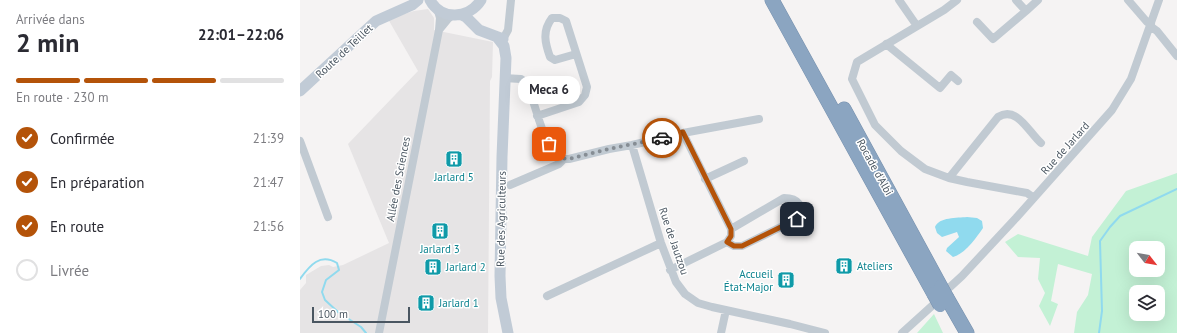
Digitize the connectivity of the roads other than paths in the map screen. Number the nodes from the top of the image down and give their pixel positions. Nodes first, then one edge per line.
1 (512, 0) edge
2 (772, 0) edge
3 (784, 0) edge
4 (899, 0) edge
5 (957, 0) edge
6 (1016, 0) edge
7 (1038, 0) edge
8 (1128, 0) edge
9 (1159, 0) edge
10 (415, 2) edge
11 (479, 3) edge
12 (434, 5) edge
13 (1026, 11) junction
14 (457, 15) junction
15 (977, 22) dead end
16 (1150, 25) junction
17 (917, 26) junction
18 (439, 30) junction
19 (497, 36) junction
20 (886, 44) junction
21 (576, 54) junction
22 (1177, 56) edge
23 (507, 78) junction
24 (958, 81) dead end
25 (300, 91) edge
26 (537, 116) junction
27 (759, 119) dead end
28 (683, 132) junction
29 (300, 141) edge
30 (1041, 143) dead end
31 (632, 145) junction
32 (564, 159) junction
33 (744, 161) dead end
34 (705, 178) junction
35 (949, 178) junction
36 (510, 185) dead end
37 (1034, 198) junction
38 (328, 217) dead end
39 (731, 229) junction
40 (727, 242) junction
41 (660, 243) junction
42 (670, 270) junction
43 (547, 296) dead end
44 (941, 296) junction
45 (726, 310) junction
46 (379, 333) edge
47 (508, 333) edge
48 (721, 333) edge
49 (825, 333) edge
50 (902, 333) edge
51 (956, 333) edge
52 (967, 333) edge

1 - 19 street
2 - 44 highway, Rocade d'Albi
3 - 44 highway, Rocade d'Albi
4 - 17 street
5 - 17 street
6 - 13 street
7 - 13 street
8 - 16 street
9 - 16 street, Rue de Jarlard
10 - 12 street, Route de Teillet
10 - 25 street, Route de Teillet
11 - 14 street
11 - 19 street, Rue des Agriculteurs
12 - 14 street, Route de Teillet
12 - 18 street, Allée des Sciences
13 - 15 street
14 - 18 street
14 - 19 street
16 - 22 street
16 - 37 street, Rue de Jarlard
17 - 20 street
18 - 46 street, Allée des Sciences
19 - 23 street, Rue des Agriculteurs
20 - 24 street
20 - 35 street
21 - 21 street
21 - 26 street
23 - 26 street
23 - 47 street, Rue des Agriculteurs
26 - 32 street
27 - 28 street
28 - 31 street
28 - 34 street
29 - 38 street
30 - 35 street
31 - 32 street
31 - 41 street, Rue de Jautzou
32 - 36 street
33 - 34 street
34 - 39 street
35 - 37 street
37 - 44 street, Rue de Jarlard
39 - 40 street
39 - 40 street
40 - 42 street
41 - 42 street, Rue de Jautzou
41 - 43 street
42 - 45 street, Rue de Jautzou
44 - 50 street, Rue de Jarlard
44 - 51 highway, Rocade d'Albi
44 - 52 highway, Rocade d'Albi
45 - 48 street
45 - 49 street, Rue de Jautzou

